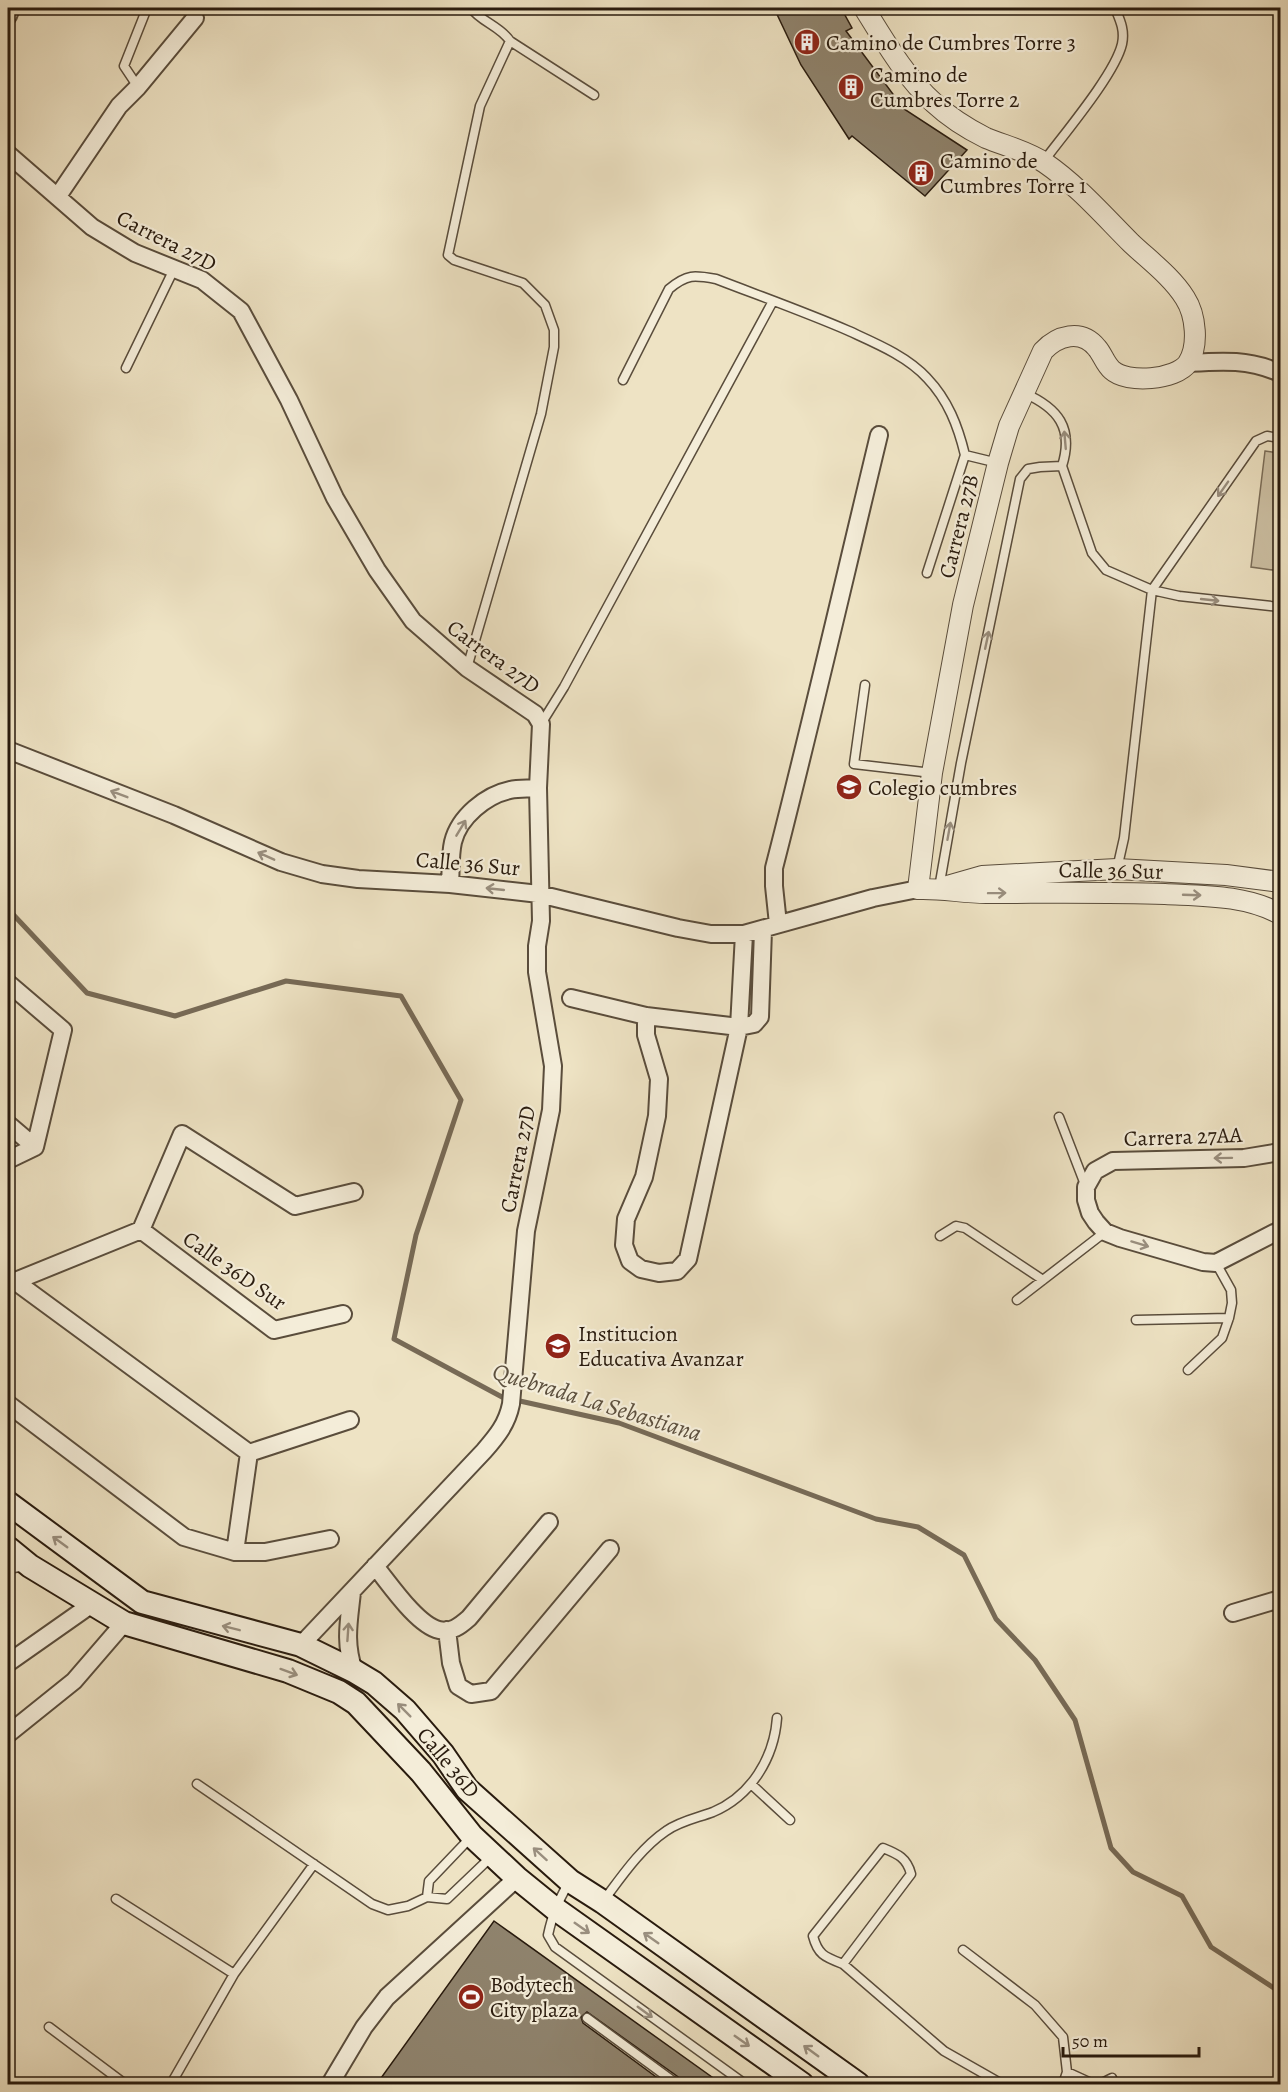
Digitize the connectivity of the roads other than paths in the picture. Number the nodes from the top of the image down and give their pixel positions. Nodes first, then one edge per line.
1 (11, 8) edge
2 (147, 8) edge
3 (471, 8) edge
4 (864, 8) edge
5 (1115, 8) edge
6 (8, 16) edge
7 (195, 18) dead end
8 (510, 41) junction
9 (138, 87) junction
10 (594, 95) dead end
11 (8, 154) edge
12 (1043, 162) junction
13 (58, 196) junction
14 (174, 269) junction
15 (773, 301) junction
16 (1188, 363) junction
17 (126, 368) dead end
18 (1281, 373) edge
19 (623, 380) dead end
20 (1023, 393) junction
21 (879, 435) dead end
22 (1281, 438) edge
23 (965, 455) junction
24 (998, 463) junction
25 (1062, 466) junction
26 (927, 573) dead end
27 (1152, 590) junction
28 (1281, 607) edge
29 (466, 668) junction
30 (865, 685) dead end
31 (541, 724) junction
32 (8, 750) edge
33 (932, 773) junction
34 (538, 788) junction
35 (1117, 870) junction
36 (1281, 882) edge
37 (450, 884) junction
38 (939, 888) junction
39 (918, 889) junction
40 (539, 894) junction
41 (1281, 914) edge
42 (770, 927) junction
43 (744, 934) junction
44 (8, 983) edge
45 (571, 999) dead end
46 (646, 1016) junction
47 (739, 1027) junction
48 (1059, 1117) dead end
49 (8, 1124) edge
50 (35, 1147) junction
51 (1281, 1152) edge
52 (8, 1160) edge
53 (1086, 1187) junction
54 (354, 1192) dead end
55 (141, 1230) junction
56 (1281, 1230) edge
57 (1105, 1232) junction
58 (940, 1236) dead end
59 (1216, 1263) junction
60 (1043, 1280) junction
61 (12, 1283) edge
62 (1017, 1300) dead end
63 (343, 1314) dead end
64 (1229, 1318) junction
65 (1136, 1320) dead end
66 (1188, 1370) dead end
67 (8, 1404) edge
68 (350, 1420) dead end
69 (249, 1453) junction
70 (8, 1503) edge
71 (549, 1521) dead end
72 (330, 1539) dead end
73 (8, 1548) edge
74 (610, 1549) dead end
75 (235, 1552) junction
76 (375, 1566) junction
77 (19, 1567) edge
78 (352, 1592) junction
79 (1281, 1599) edge
80 (92, 1604) junction
81 (1233, 1613) dead end
82 (123, 1623) junction
83 (447, 1630) junction
84 (301, 1645) junction
85 (8, 1663) edge
86 (354, 1671) junction
87 (777, 1718) dead end
88 (8, 1734) edge
89 (197, 1784) dead end
90 (751, 1784) junction
91 (790, 1821) dead end
92 (472, 1836) junction
93 (492, 1856) junction
94 (314, 1864) junction
95 (517, 1878) junction
96 (570, 1881) junction
97 (427, 1897) junction
98 (116, 1899) dead end
99 (603, 1902) junction
100 (554, 1908) junction
101 (963, 1950) dead end
102 (843, 1965) junction
103 (234, 1974) junction
104 (587, 2018) dead end
105 (49, 2027) dead end
106 (1067, 2072) junction
107 (1112, 2078) dead end
108 (125, 2085) edge
109 (171, 2085) edge
110 (330, 2085) edge
111 (677, 2085) edge
112 (745, 2085) edge
113 (802, 2085) edge
114 (858, 2085) edge
115 (1002, 2085) edge
116 (1064, 2085) edge
117 (1100, 2085) edge

1 - 6 street
2 - 9 lane
3 - 8 lane
4 - 12 street
5 - 12 lane
7 - 9 street
8 - 10 lane
8 - 29 lane
9 - 13 street
11 - 13 street, Carrera 27D
12 - 16 street
13 - 14 street, Carrera 27D
14 - 17 lane
14 - 29 street, Carrera 27D
15 - 19 lane
15 - 23 lane
15 - 31 lane
16 - 18 street
16 - 20 street, Carrera 27B
20 - 24 street, Carrera 27B
25 -> 20 lane
21 - 42 street
22 -> 27 lane
23 - 24 lane
23 - 26 lane
24 - 33 street, Carrera 27B
25 - 27 lane
38 -> 25 lane
27 -> 28 lane
27 - 35 lane
29 - 31 street, Carrera 27D
30 - 33 lane
31 - 34 street, Carrera 27D
37 -> 32 street, Calle 36 Sur
33 - 39 street, Carrera 27B
37 -> 34 street
34 - 40 street, Carrera 27D
35 - 36 street, Calle 36 Sur
35 - 38 street, Calle 36 Sur
40 -> 37 street, Calle 36 Sur
38 - 39 street, Calle 36 Sur
38 -> 41 street, Calle 36 Sur
39 - 42 street, Calle 36 Sur
40 - 43 street, Calle 36 Sur
40 - 76 street, Carrera 27D
42 - 43 street, Calle 36 Sur
42 - 47 street
43 - 47 street
44 - 50 street
45 - 46 street
46 - 47 street
46 - 47 street
48 - 53 lane
49 - 50 street
50 - 52 street
51 -> 53 street, Carrera 27AA
53 - 57 street
54 - 55 street
55 - 61 street
55 - 63 street, Calle 36D Sur
56 - 59 street
57 -> 59 street
57 - 60 lane
58 - 60 lane
59 - 64 lane
60 - 62 lane
61 - 69 street
64 - 65 lane
64 - 66 lane
67 - 75 street
68 - 69 street
69 - 75 street
84 -> 70 main road, Calle 36D
71 - 83 street
72 - 75 street
73 - 77 main road, Calle 36D
74 - 83 street
76 - 78 street, Carrera 27D
76 - 83 street
77 - 80 main road, Calle 36D
78 - 84 street, Carrera 27D
86 -> 78 street
79 - 81 street
80 - 82 main road, Calle 36D
80 - 85 street
82 - 88 street
82 -> 92 main road, Calle 36D
84 - 86 main road, Calle 36D
96 -> 86 main road, Calle 36D
87 - 90 lane
89 - 94 lane
90 - 91 lane
90 - 99 lane
92 - 93 main road, Calle 36D
92 - 97 lane
93 - 95 main road, Calle 36D
93 - 97 lane
94 - 97 lane
94 - 103 lane
95 - 100 main road, Calle 36D
95 - 110 street
96 - 99 main road, Calle 36D
96 - 100 lane
98 - 103 lane
114 -> 99 main road, Calle 36D
100 -> 112 lane
100 -> 113 main road, Calle 36D
101 - 106 lane
102 - 102 lane
102 - 115 lane
103 - 109 lane
104 - 111 lane
105 - 108 lane
106 - 116 lane
106 - 117 lane
107 - 117 lane

